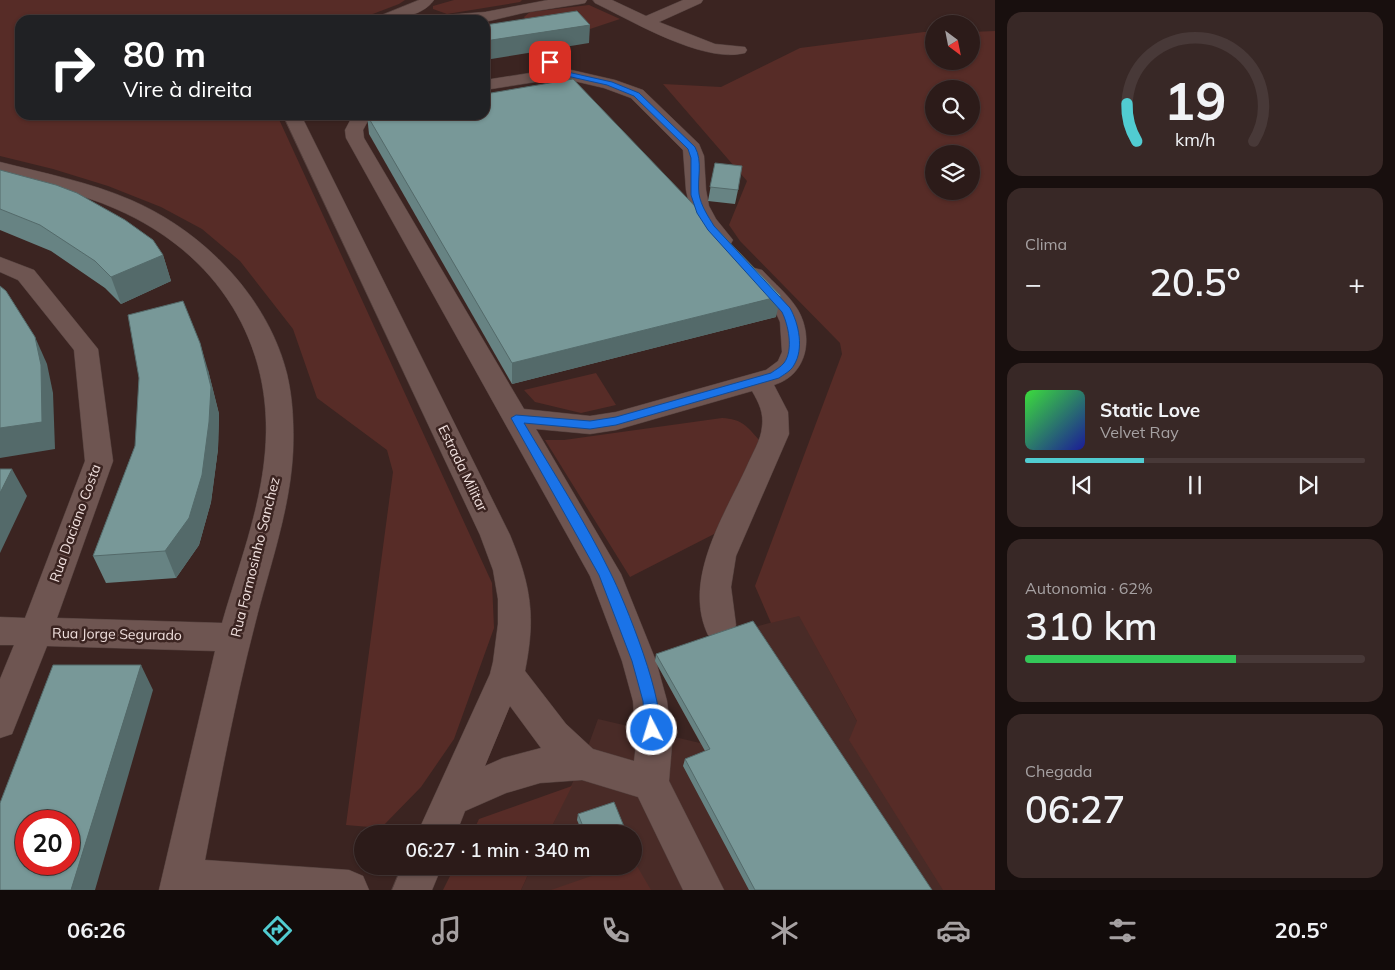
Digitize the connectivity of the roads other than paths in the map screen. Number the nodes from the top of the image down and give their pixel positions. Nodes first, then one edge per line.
1 (580, 0) edge
2 (600, 0) edge
3 (696, 0) edge
4 (425, 2) edge
5 (520, 12) edge
6 (394, 15) edge
7 (432, 15) edge
8 (490, 16) edge
9 (646, 22) junction
10 (739, 50) dead end
11 (540, 51) edge
12 (561, 73) junction
13 (490, 83) edge
14 (294, 120) edge
15 (359, 120) edge
16 (0, 168) edge
17 (0, 264) edge
18 (758, 381) junction
19 (516, 418) junction
20 (720, 625) dead end
21 (0, 632) edge
22 (36, 632) junction
23 (235, 636) junction
24 (507, 674) junction
25 (0, 722) edge
26 (582, 763) junction
27 (650, 783) junction
28 (452, 798) junction
29 (440, 825) edge
30 (418, 875) edge
31 (180, 884) edge
32 (349, 890) edge
33 (412, 890) edge
34 (704, 890) edge

1 - 5 street
2 - 9 street
3 - 9 street
4 - 6 street
4 - 7 street
5 - 8 street
9 - 10 street
11 - 12 street
12 - 13 street
12 - 18 street
14 - 24 street, Estrada Militar
15 - 19 street
16 - 23 street, Rua Formosinho Sanchez
17 - 22 street, Rua Daciano Costa
18 - 19 street
18 - 20 street
19 - 27 street
21 - 22 street, Rua Jorge Segurado
22 - 23 street, Rua Jorge Segurado
22 - 25 street, Rua Daciano Costa
23 - 31 street, Rua Formosinho Sanchez
24 - 26 street
24 - 28 street, Estrada Militar
26 - 27 street
26 - 28 street
27 - 34 street
28 - 29 street, Estrada Militar
30 - 33 street
31 - 32 street

